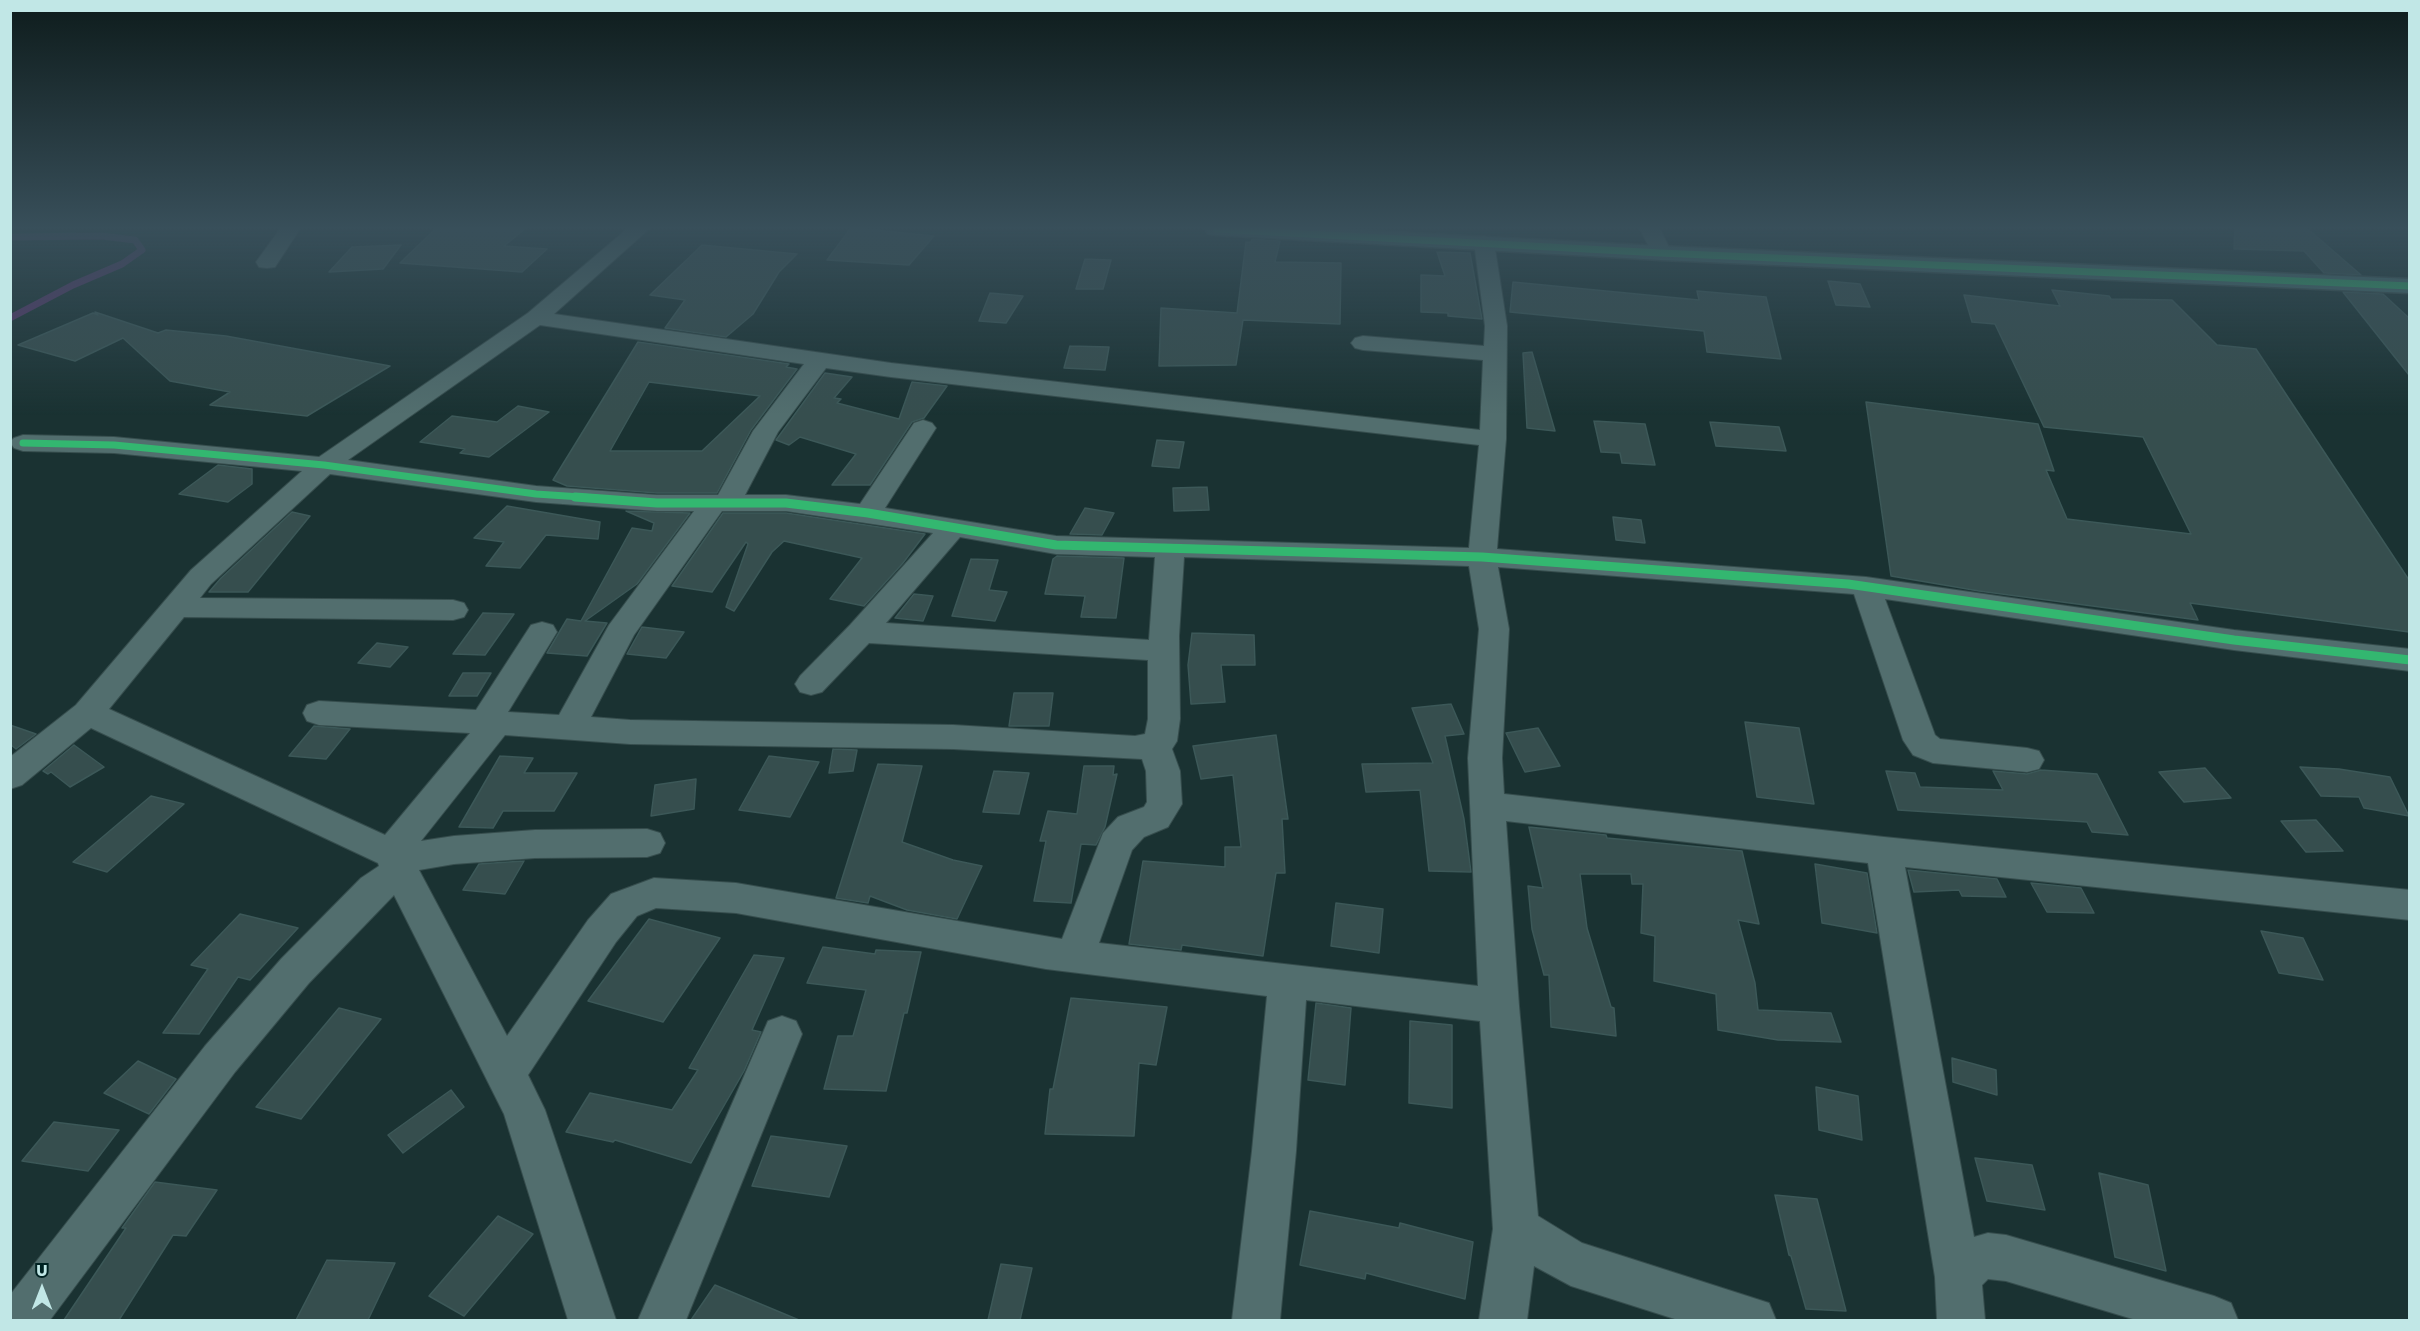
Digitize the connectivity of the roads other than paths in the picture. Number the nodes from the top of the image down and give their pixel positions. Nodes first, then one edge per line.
1 (567, 291) edge
2 (1491, 291) edge
3 (536, 318) junction
4 (1363, 344) dead end
5 (1495, 354) junction
6 (820, 360) junction
7 (923, 428) dead end
8 (1493, 439) junction
9 (23, 443) dead end
10 (324, 465) junction
11 (721, 502) junction
12 (868, 513) junction
13 (952, 529) junction
14 (1170, 548) junction
15 (1482, 557) junction
16 (1866, 586) junction
17 (176, 608) junction
18 (453, 610) dead end
19 (542, 632) dead end
20 (861, 632) junction
21 (1164, 651) junction
22 (2409, 660) edge
23 (811, 684) dead end
24 (88, 712) junction
25 (319, 713) dead end
26 (491, 722) junction
27 (569, 727) junction
28 (1154, 746) junction
29 (2027, 760) dead end
30 (10, 776) edge
31 (1488, 804) junction
32 (647, 843) dead end
33 (1884, 851) junction
34 (396, 861) junction
35 (2409, 905) edge
36 (1075, 957) junction
37 (1288, 981) junction
38 (1499, 1006) junction
39 (782, 1034) dead end
40 (505, 1073) junction
41 (1516, 1228) junction
42 (1960, 1299) edge
43 (21, 1320) edge
44 (592, 1320) edge
45 (662, 1320) edge
46 (1256, 1320) edge
47 (1503, 1320) edge
48 (1752, 1320) edge
49 (2214, 1320) edge

1 - 3 street
2 - 5 street
3 - 6 street
3 - 10 street
4 - 5 street
5 - 8 street
6 - 8 street
6 - 11 street
7 - 12 street
8 - 15 street
9 - 10 street
10 - 11 street
10 - 17 street
11 - 12 street
11 - 27 street
12 - 13 street
13 - 14 street
13 - 20 street
14 - 15 street
14 - 21 street
15 - 16 street
15 - 31 street
16 - 22 street
16 - 29 street
17 - 18 street
17 - 24 street
19 - 26 street
20 - 21 street
20 - 23 street
21 - 28 street
24 - 30 street
24 - 34 street
25 - 26 street
26 - 27 street
26 - 34 street
27 - 28 street
28 - 36 street
31 - 33 street
31 - 38 street
32 - 34 street
33 - 35 street
33 - 42 street
34 - 40 street
34 - 43 street
36 - 37 street
36 - 40 street
37 - 38 street
37 - 46 street
38 - 41 street
39 - 45 street
40 - 44 street
41 - 47 street
41 - 48 street
42 - 49 street

